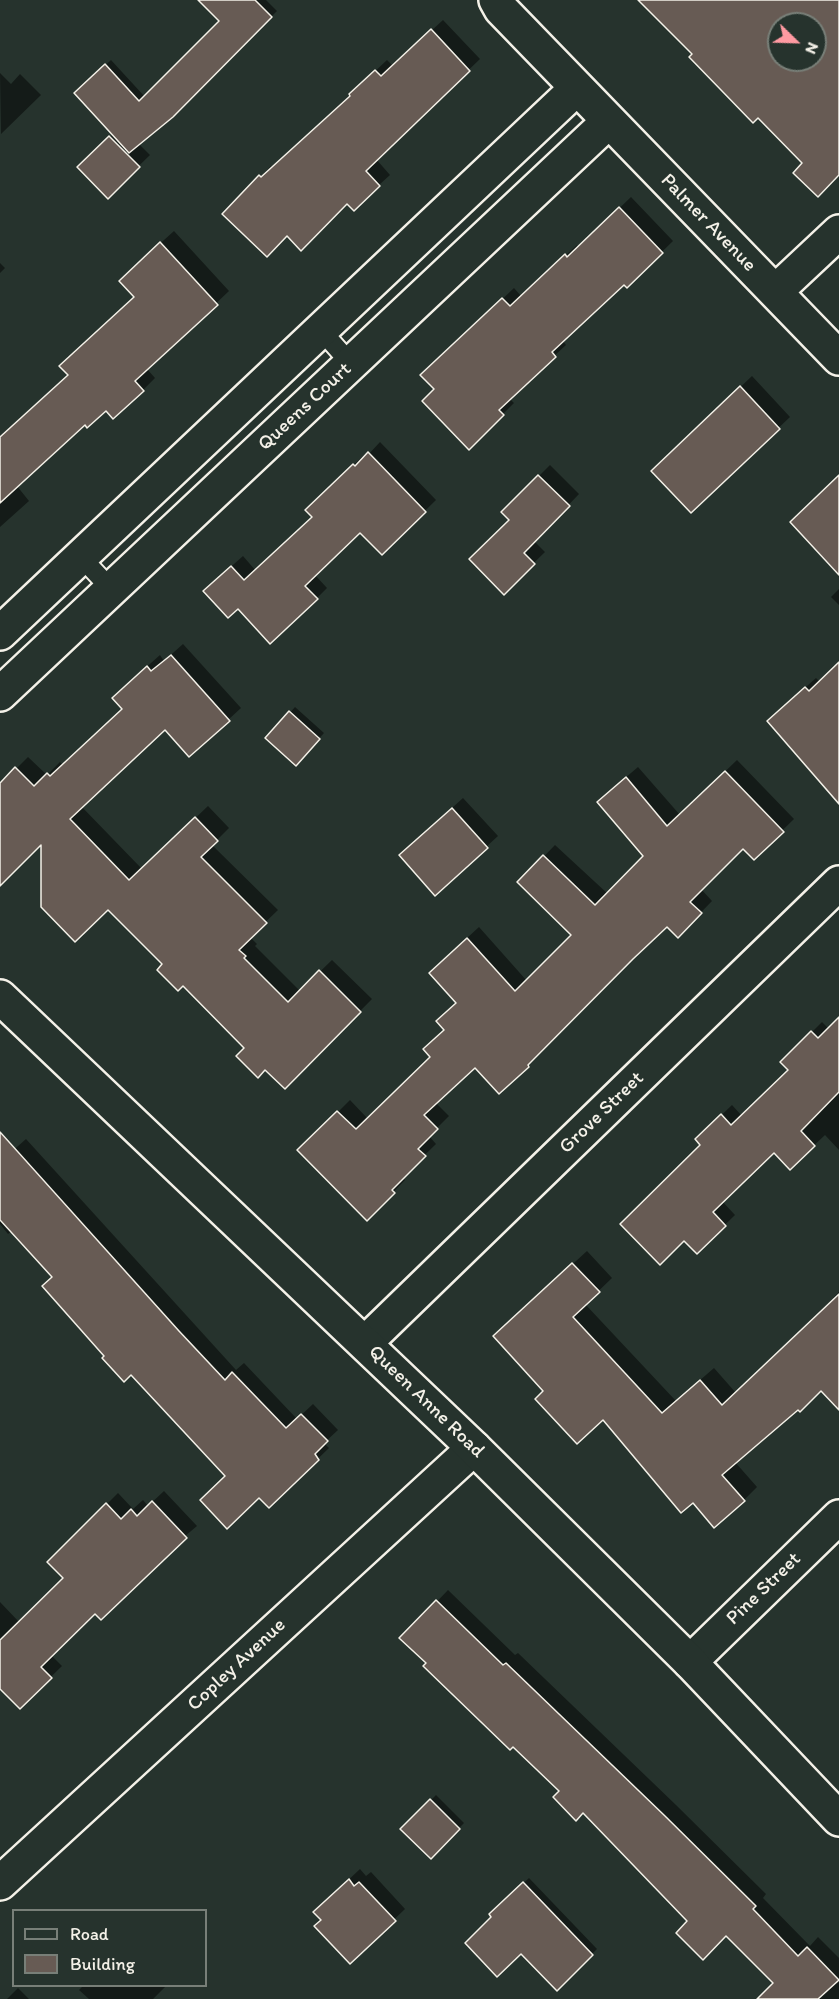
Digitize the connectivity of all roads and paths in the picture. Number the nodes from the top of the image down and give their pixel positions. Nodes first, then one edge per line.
1 (496, 0) edge
2 (577, 88) junction
3 (609, 122) junction
4 (839, 232) edge
5 (775, 292) junction
6 (321, 330) junction
7 (839, 358) edge
8 (351, 364) junction
9 (81, 557) junction
10 (111, 589) junction
11 (0, 633) edge
12 (0, 694) edge
13 (839, 883) edge
14 (0, 997) edge
15 (365, 1343) junction
16 (474, 1448) junction
17 (839, 1517) edge
18 (690, 1662) junction
19 (839, 1819) edge
20 (0, 1882) edge

1 - 2 street, Palmer Avenue
2 - 3 street, Palmer Avenue
2 - 6 street
3 - 5 street, Palmer Avenue
3 - 8 street, Queens Court
4 - 5 street
5 - 7 street, Palmer Avenue
6 - 8 lane
6 - 9 street
8 - 10 street, Queens Court
9 - 10 lane
9 - 11 street
10 - 12 street, Queens Court
13 - 15 street, Grove Street
14 - 15 street, Queen Anne Road
15 - 16 street, Queen Anne Road
16 - 18 street, Queen Anne Road
16 - 20 street, Copley Avenue
17 - 18 street, Pine Street
18 - 19 street, Queen Anne Road

